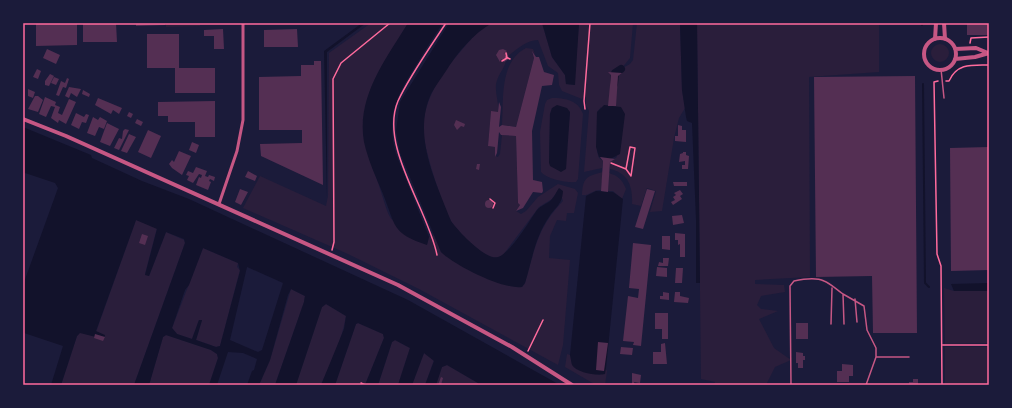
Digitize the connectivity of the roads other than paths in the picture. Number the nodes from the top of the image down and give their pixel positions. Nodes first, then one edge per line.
1 (243, 23) edge
2 (936, 23) edge
3 (944, 23) edge
4 (935, 39) junction
5 (945, 39) junction
6 (955, 50) junction
7 (989, 53) edge
8 (955, 59) junction
9 (941, 70) junction
10 (944, 98) dead end
11 (23, 119) edge
12 (219, 204) junction
13 (832, 288) junction
14 (843, 294) junction
15 (855, 299) junction
16 (857, 322) dead end
17 (831, 324) dead end
18 (844, 324) dead end
19 (876, 357) junction
20 (909, 358) dead end
21 (572, 385) edge
22 (791, 385) edge
23 (866, 385) edge

1 - 12 street
2 - 4 street
3 - 5 street
4 - 5 street
4 - 9 street
5 - 6 street
6 - 7 street
6 - 8 street
7 - 8 street
8 - 9 street
9 - 10 lane
11 - 12 street
12 - 21 street
13 - 14 lane
13 - 17 lane
13 - 22 lane
14 - 15 lane
14 - 18 lane
15 - 16 lane
15 - 19 lane
19 - 20 lane
19 - 23 lane

